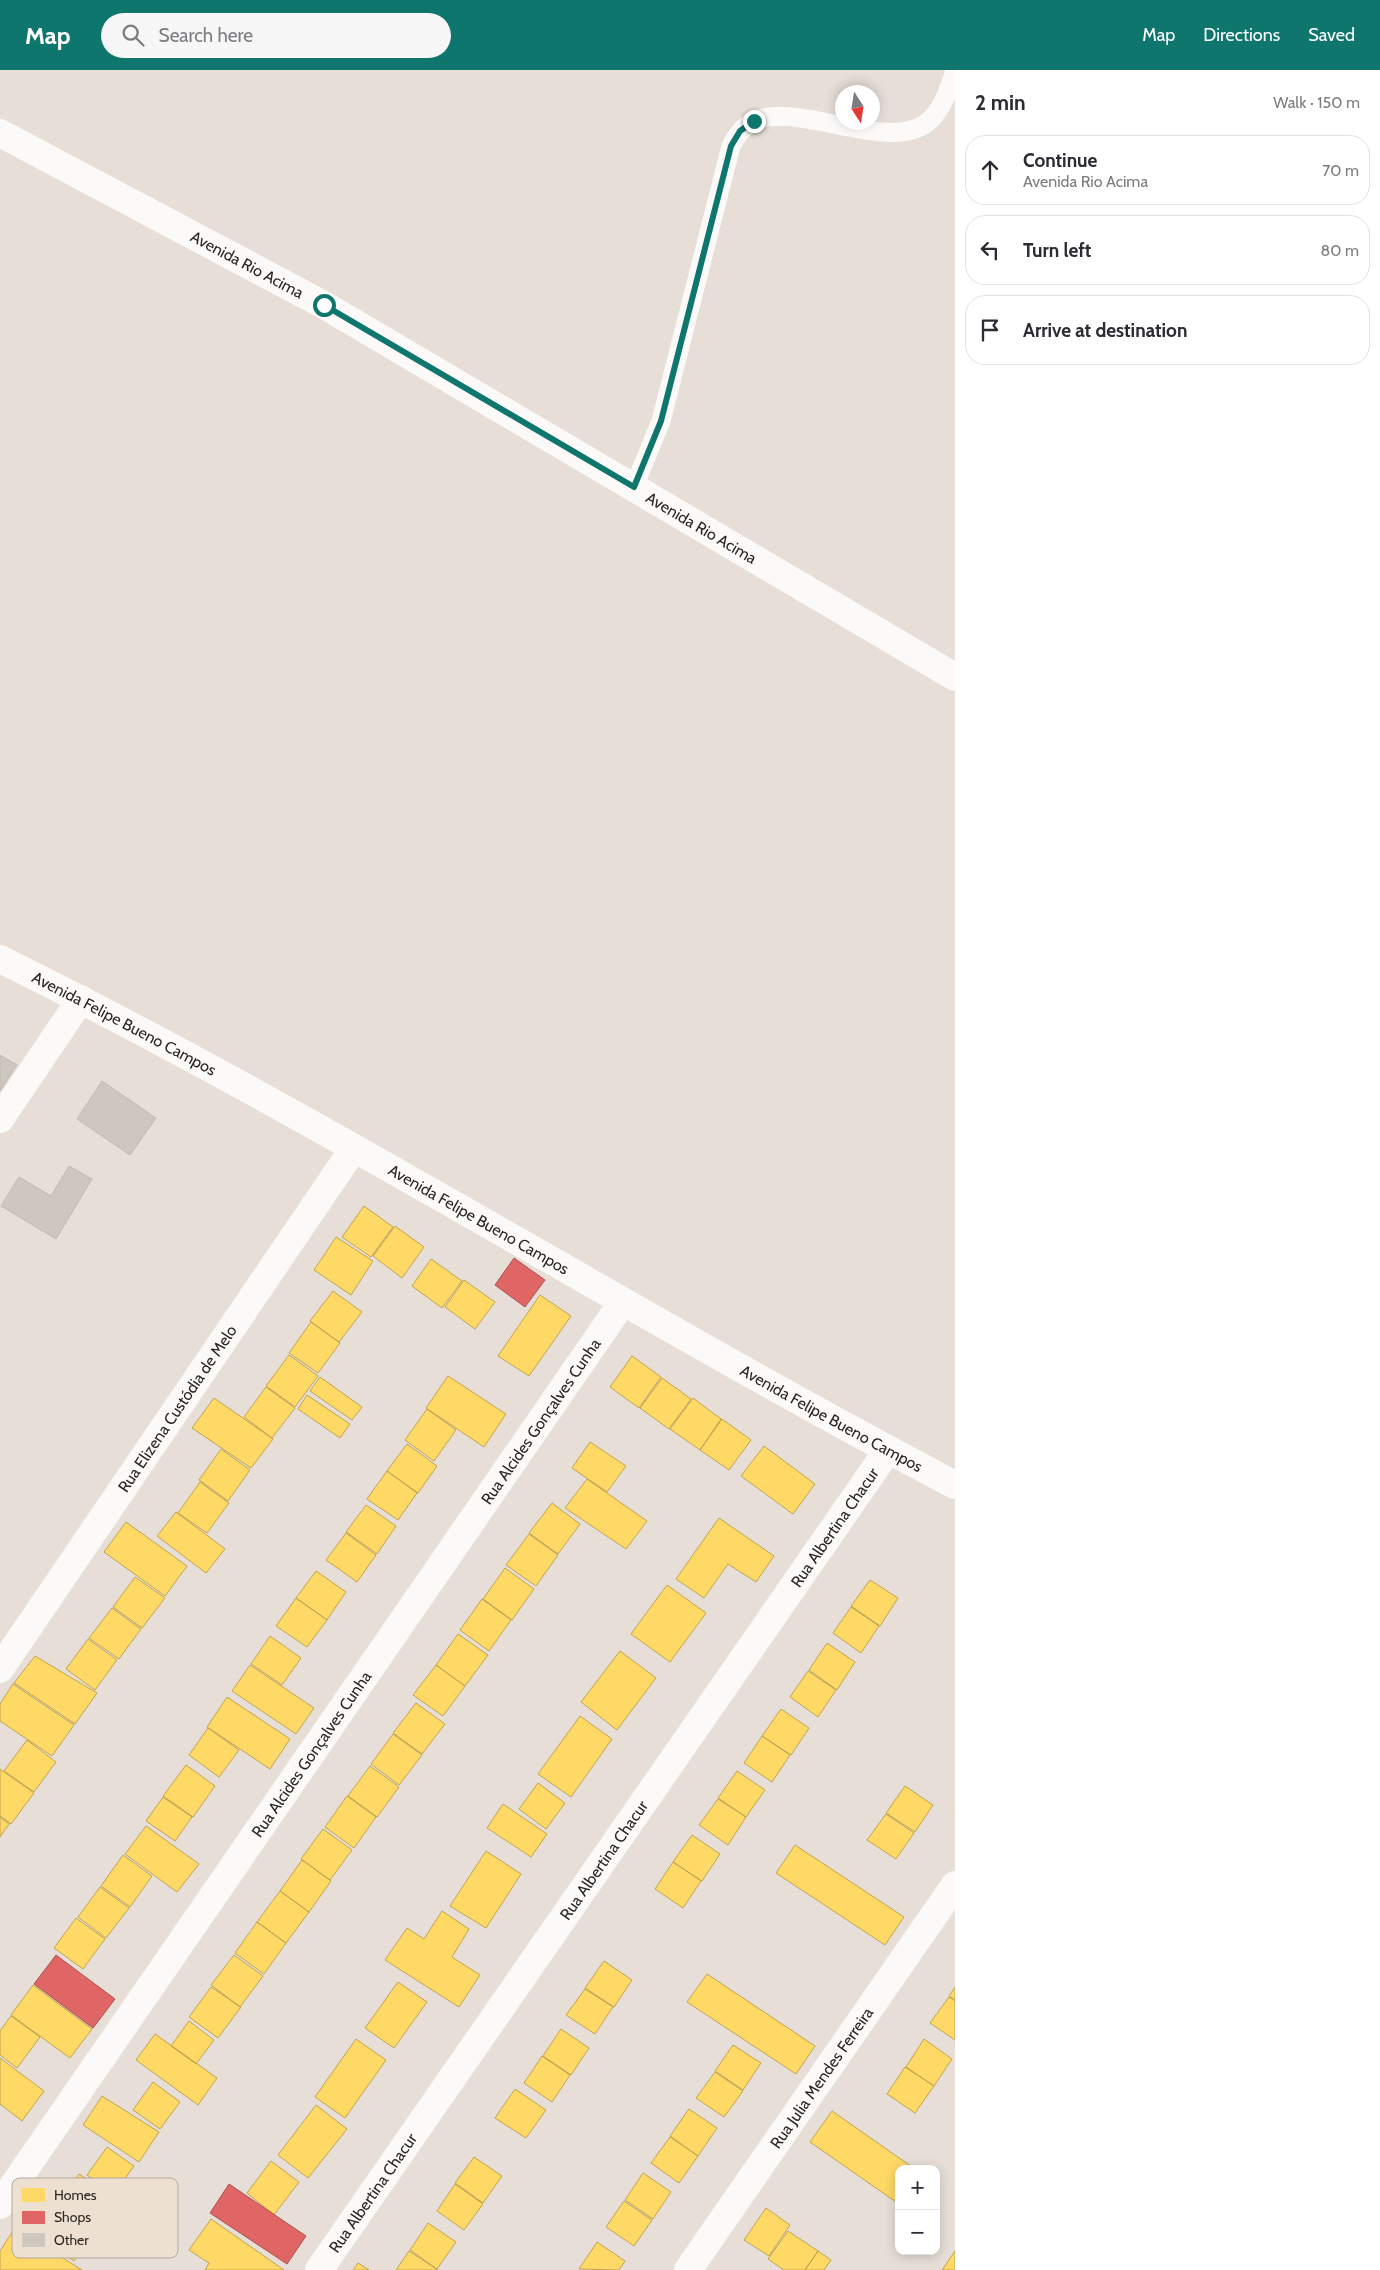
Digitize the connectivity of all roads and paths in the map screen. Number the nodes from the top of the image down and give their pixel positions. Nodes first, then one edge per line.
1 (955, 72) edge
2 (0, 133) edge
3 (634, 487) junction
4 (955, 677) edge
5 (0, 960) edge
6 (81, 1000) junction
7 (0, 1119) edge
8 (354, 1148) junction
9 (622, 1303) junction
10 (888, 1450) junction
11 (955, 1485) edge
12 (0, 1669) edge
13 (955, 1885) edge
14 (19, 2178) edge
15 (12, 2188) edge
16 (0, 2205) edge
17 (319, 2270) edge
18 (688, 2270) edge

1 - 3 lane
2 - 3 street, Avenida Rio Acima
3 - 4 street, Avenida Rio Acima
5 - 6 street, Avenida Felipe Bueno Campos
6 - 7 street
6 - 8 street, Avenida Felipe Bueno Campos
8 - 9 street, Avenida Felipe Bueno Campos
8 - 12 street, Rua Elizena Custódia de Melo
9 - 10 street, Avenida Felipe Bueno Campos
9 - 14 street, Rua Alcides Gonçalves Cunha
10 - 11 street, Avenida Felipe Bueno Campos
10 - 17 street, Rua Albertina Chacur
13 - 18 street, Rua Julia Mendes Ferreira
15 - 16 street, Rua Alcides Gonçalves Cunha

